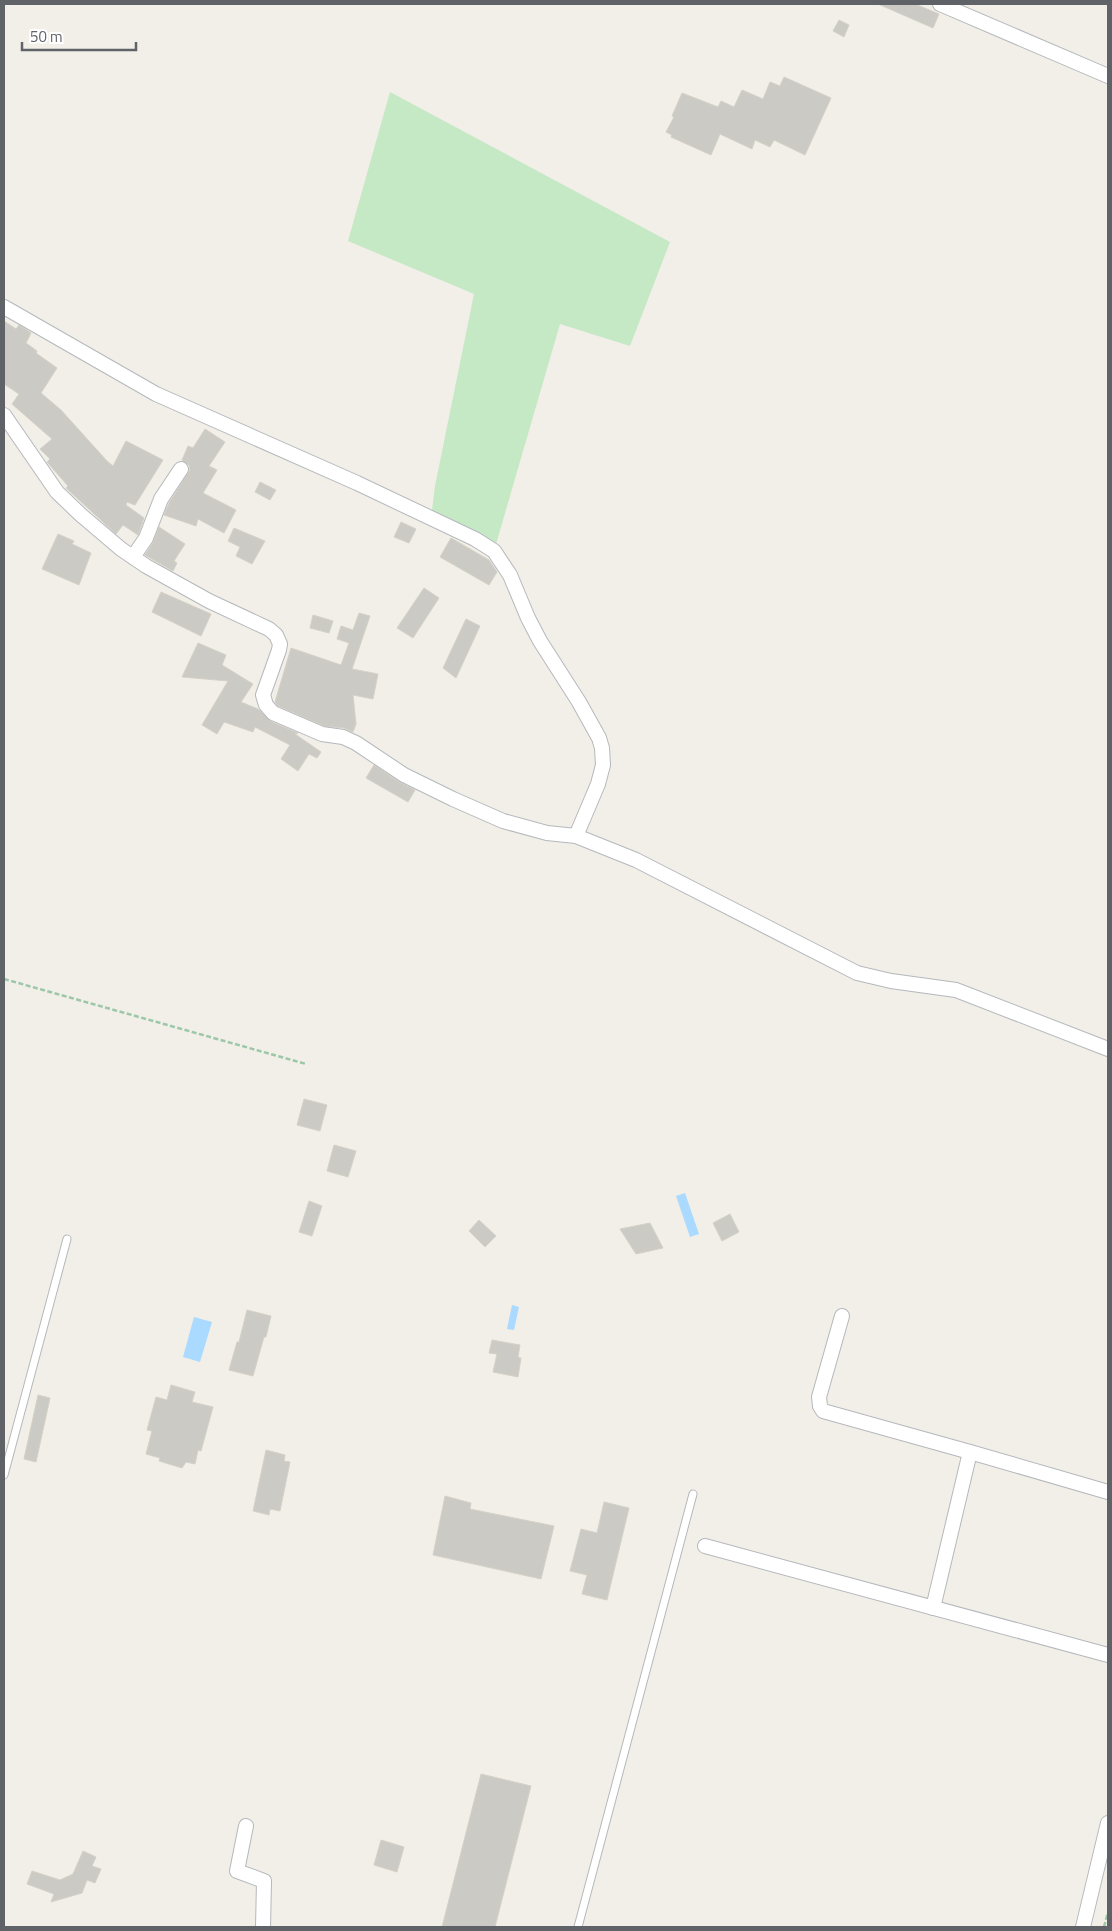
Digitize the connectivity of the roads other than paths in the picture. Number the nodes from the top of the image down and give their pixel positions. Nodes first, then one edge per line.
1 (940, 4) edge
2 (1108, 76) edge
3 (4, 306) edge
4 (4, 415) edge
5 (181, 469) dead end
6 (133, 557) junction
7 (576, 836) junction
8 (1108, 1049) edge
9 (68, 1239) dead end
10 (842, 1316) dead end
11 (970, 1452) junction
12 (4, 1475) edge
13 (1108, 1492) edge
14 (693, 1494) dead end
15 (705, 1546) dead end
16 (933, 1608) junction
17 (1108, 1655) edge
18 (1108, 1823) edge
19 (246, 1826) dead end
20 (263, 1927) edge
21 (578, 1927) edge
22 (1082, 1927) edge

1 - 2 street
3 - 7 street
4 - 6 street
5 - 6 street
6 - 7 street
7 - 8 street
9 - 12 lane
10 - 11 street
11 - 13 street
11 - 16 street
14 - 21 lane
15 - 16 street
16 - 17 street
18 - 22 street
19 - 20 street

